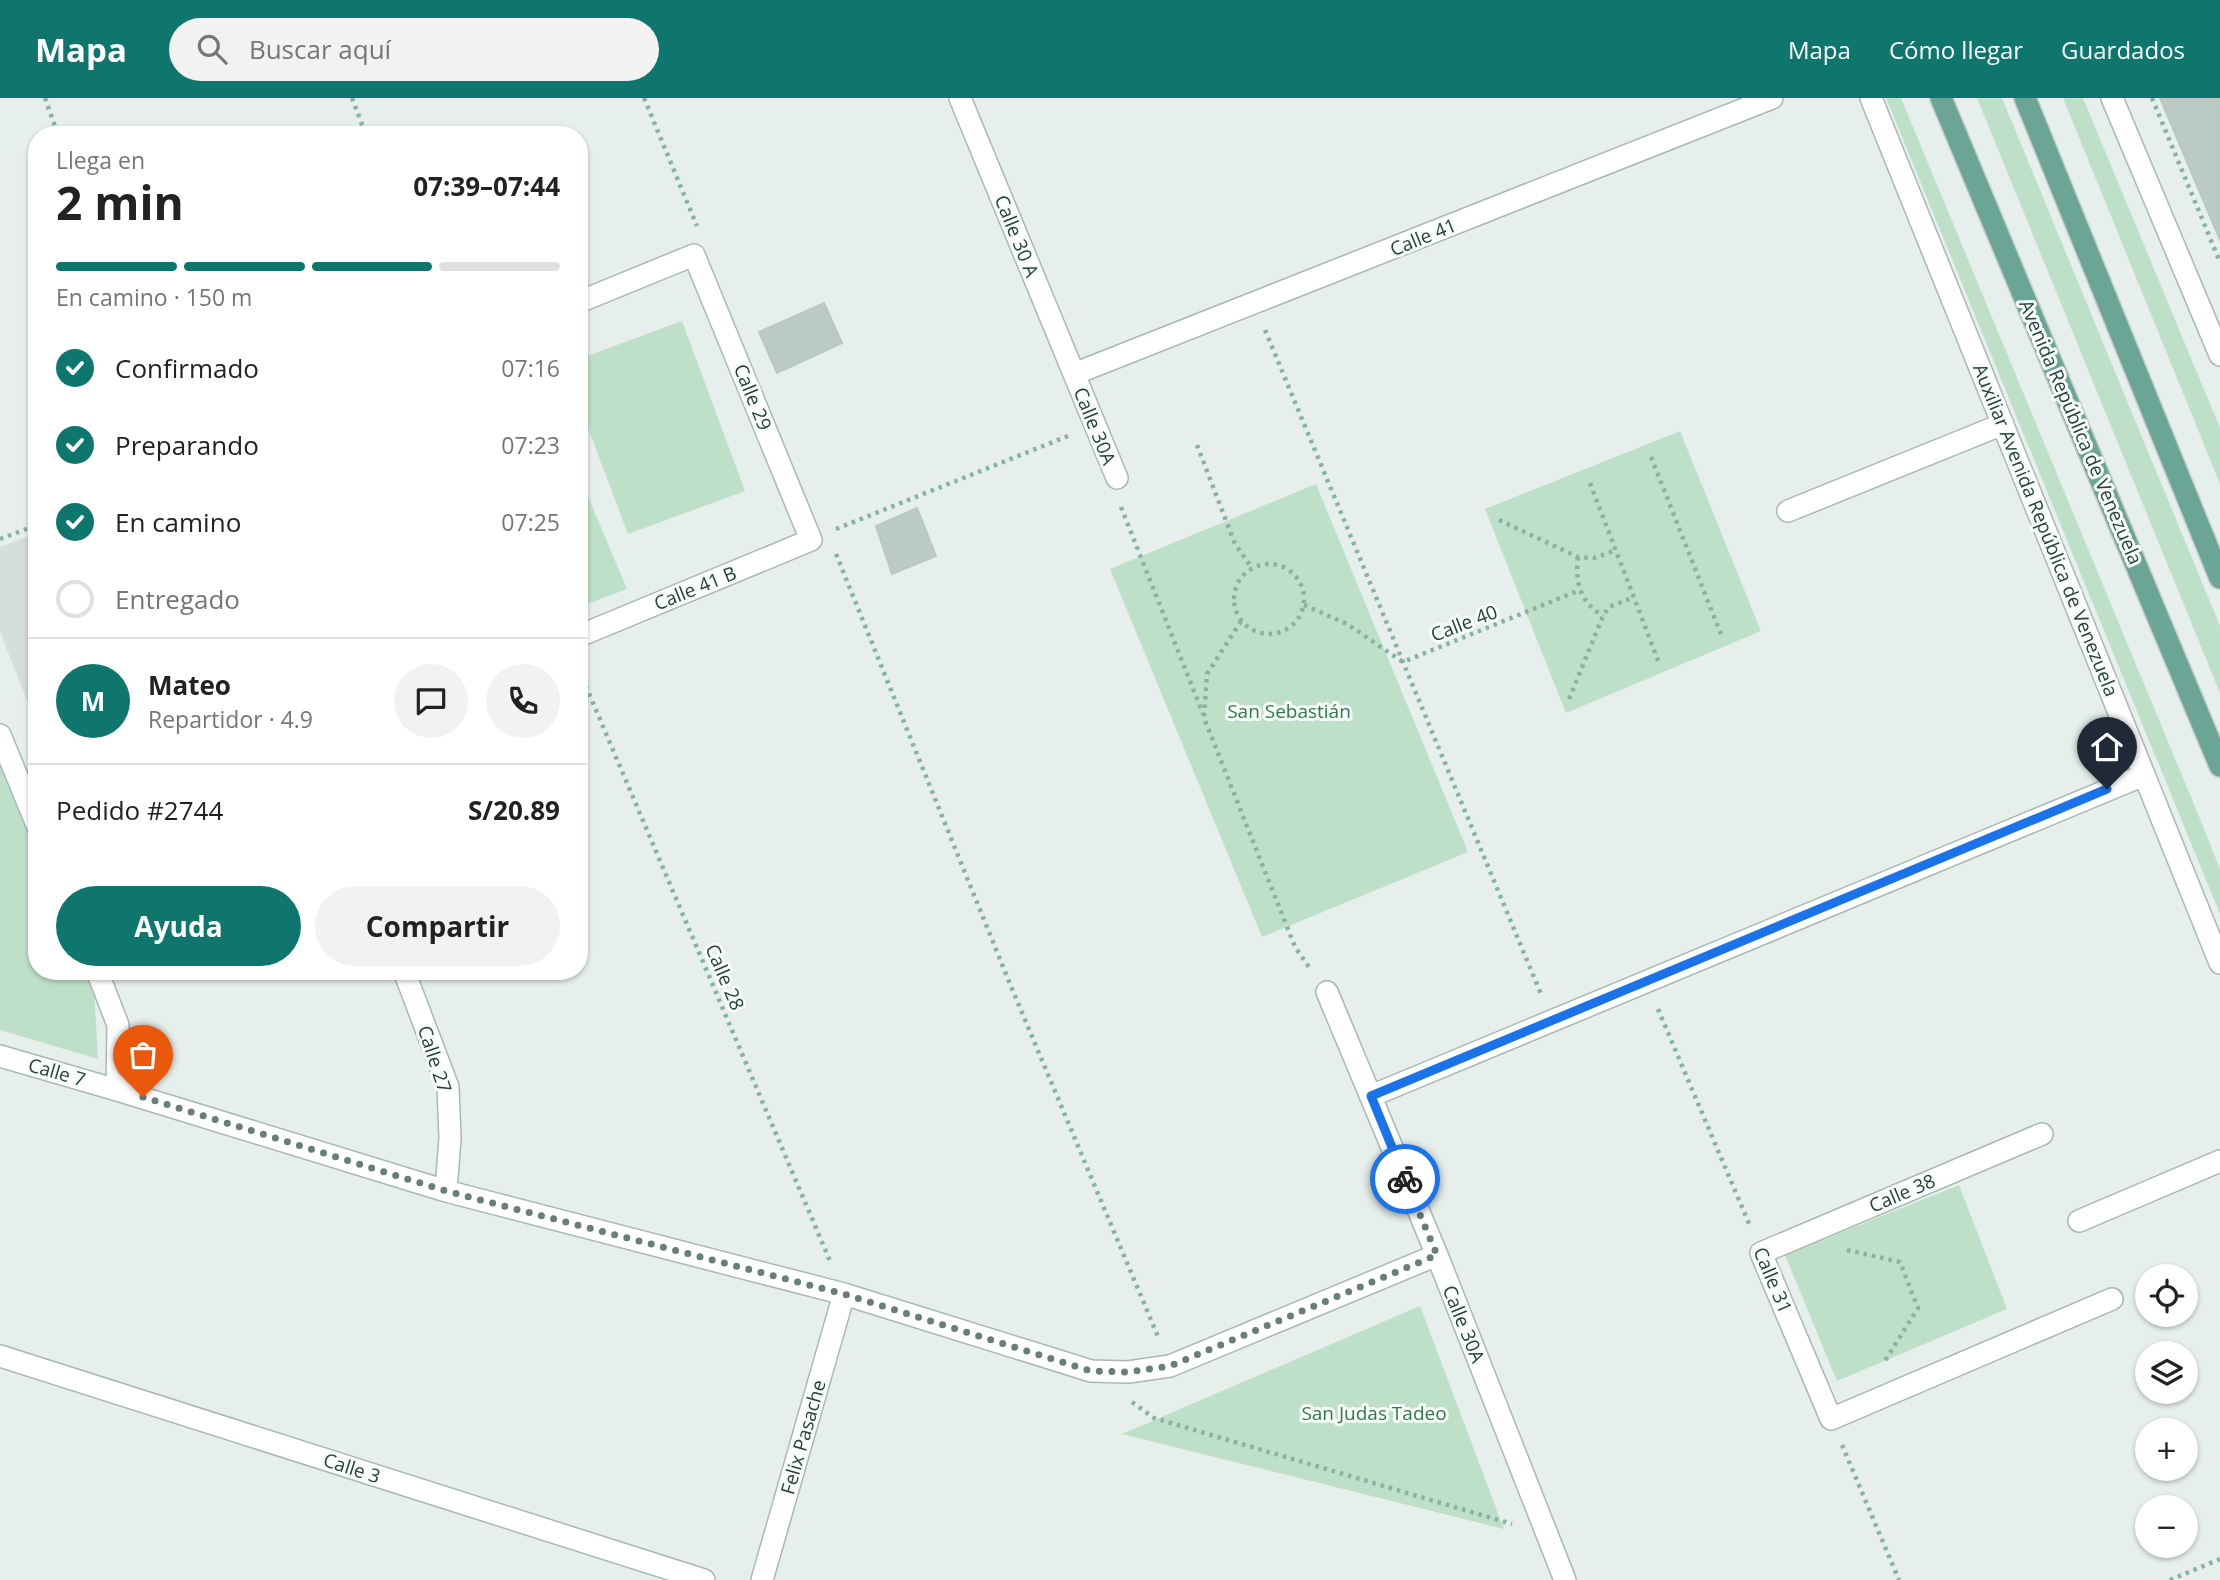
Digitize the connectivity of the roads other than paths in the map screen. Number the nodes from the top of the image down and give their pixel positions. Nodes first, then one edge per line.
1 (960, 98) edge
2 (1772, 98) edge
3 (1871, 98) edge
4 (1941, 98) edge
5 (2025, 98) edge
6 (2112, 98) edge
7 (588, 298) edge
8 (2220, 355) edge
9 (1074, 374) junction
10 (2003, 424) junction
11 (1117, 478) road end
12 (1788, 511) dead end
13 (819, 536) joint
14 (2220, 578) edge
15 (588, 632) edge
16 (0, 735) edge
17 (2220, 766) edge
18 (2144, 775) junction
19 (28, 803) edge
20 (2220, 963) edge
21 (100, 980) edge
22 (407, 980) edge
23 (1327, 992) road end
24 (0, 1056) edge
25 (117, 1090) junction
26 (1371, 1096) junction
27 (2042, 1134) dead end
28 (2220, 1161) edge
29 (446, 1191) junction
30 (2079, 1221) dead end
31 (1761, 1253) joint
32 (1437, 1255) junction
33 (844, 1294) junction
34 (2112, 1299) dead end
35 (0, 1356) edge
36 (704, 1580) edge
37 (762, 1580) edge
38 (1565, 1580) edge

1 - 9 street, Calle 30 A
2 - 9 street, Calle 41
3 - 10 street, Auxiliar Avenida República de Venezuela
4 - 17 main road, Avenida República de Venezuela
5 - 14 main road
6 - 8 street
7 - 13 street, Calle 29
9 - 11 street, Calle 30A
10 - 12 street
10 - 18 street, Auxiliar Avenida República de Venezuela
13 - 15 street, Calle 41 B
16 - 19 street
18 - 20 street, Auxiliar Avenida República de Venezuela
18 - 26 street
21 - 25 street
22 - 29 street, Calle 27
23 - 26 street, Calle 30A
24 - 25 street, Calle 7
25 - 29 street, Calle 7
26 - 32 street, Calle 30A
27 - 31 street, Calle 38
28 - 30 street
29 - 33 street, Calle 7
31 - 34 street, Calle 31
32 - 33 street, Calle 7
32 - 38 street, Calle 30A
33 - 37 street, Felix Pasache
35 - 36 street, Calle 3

